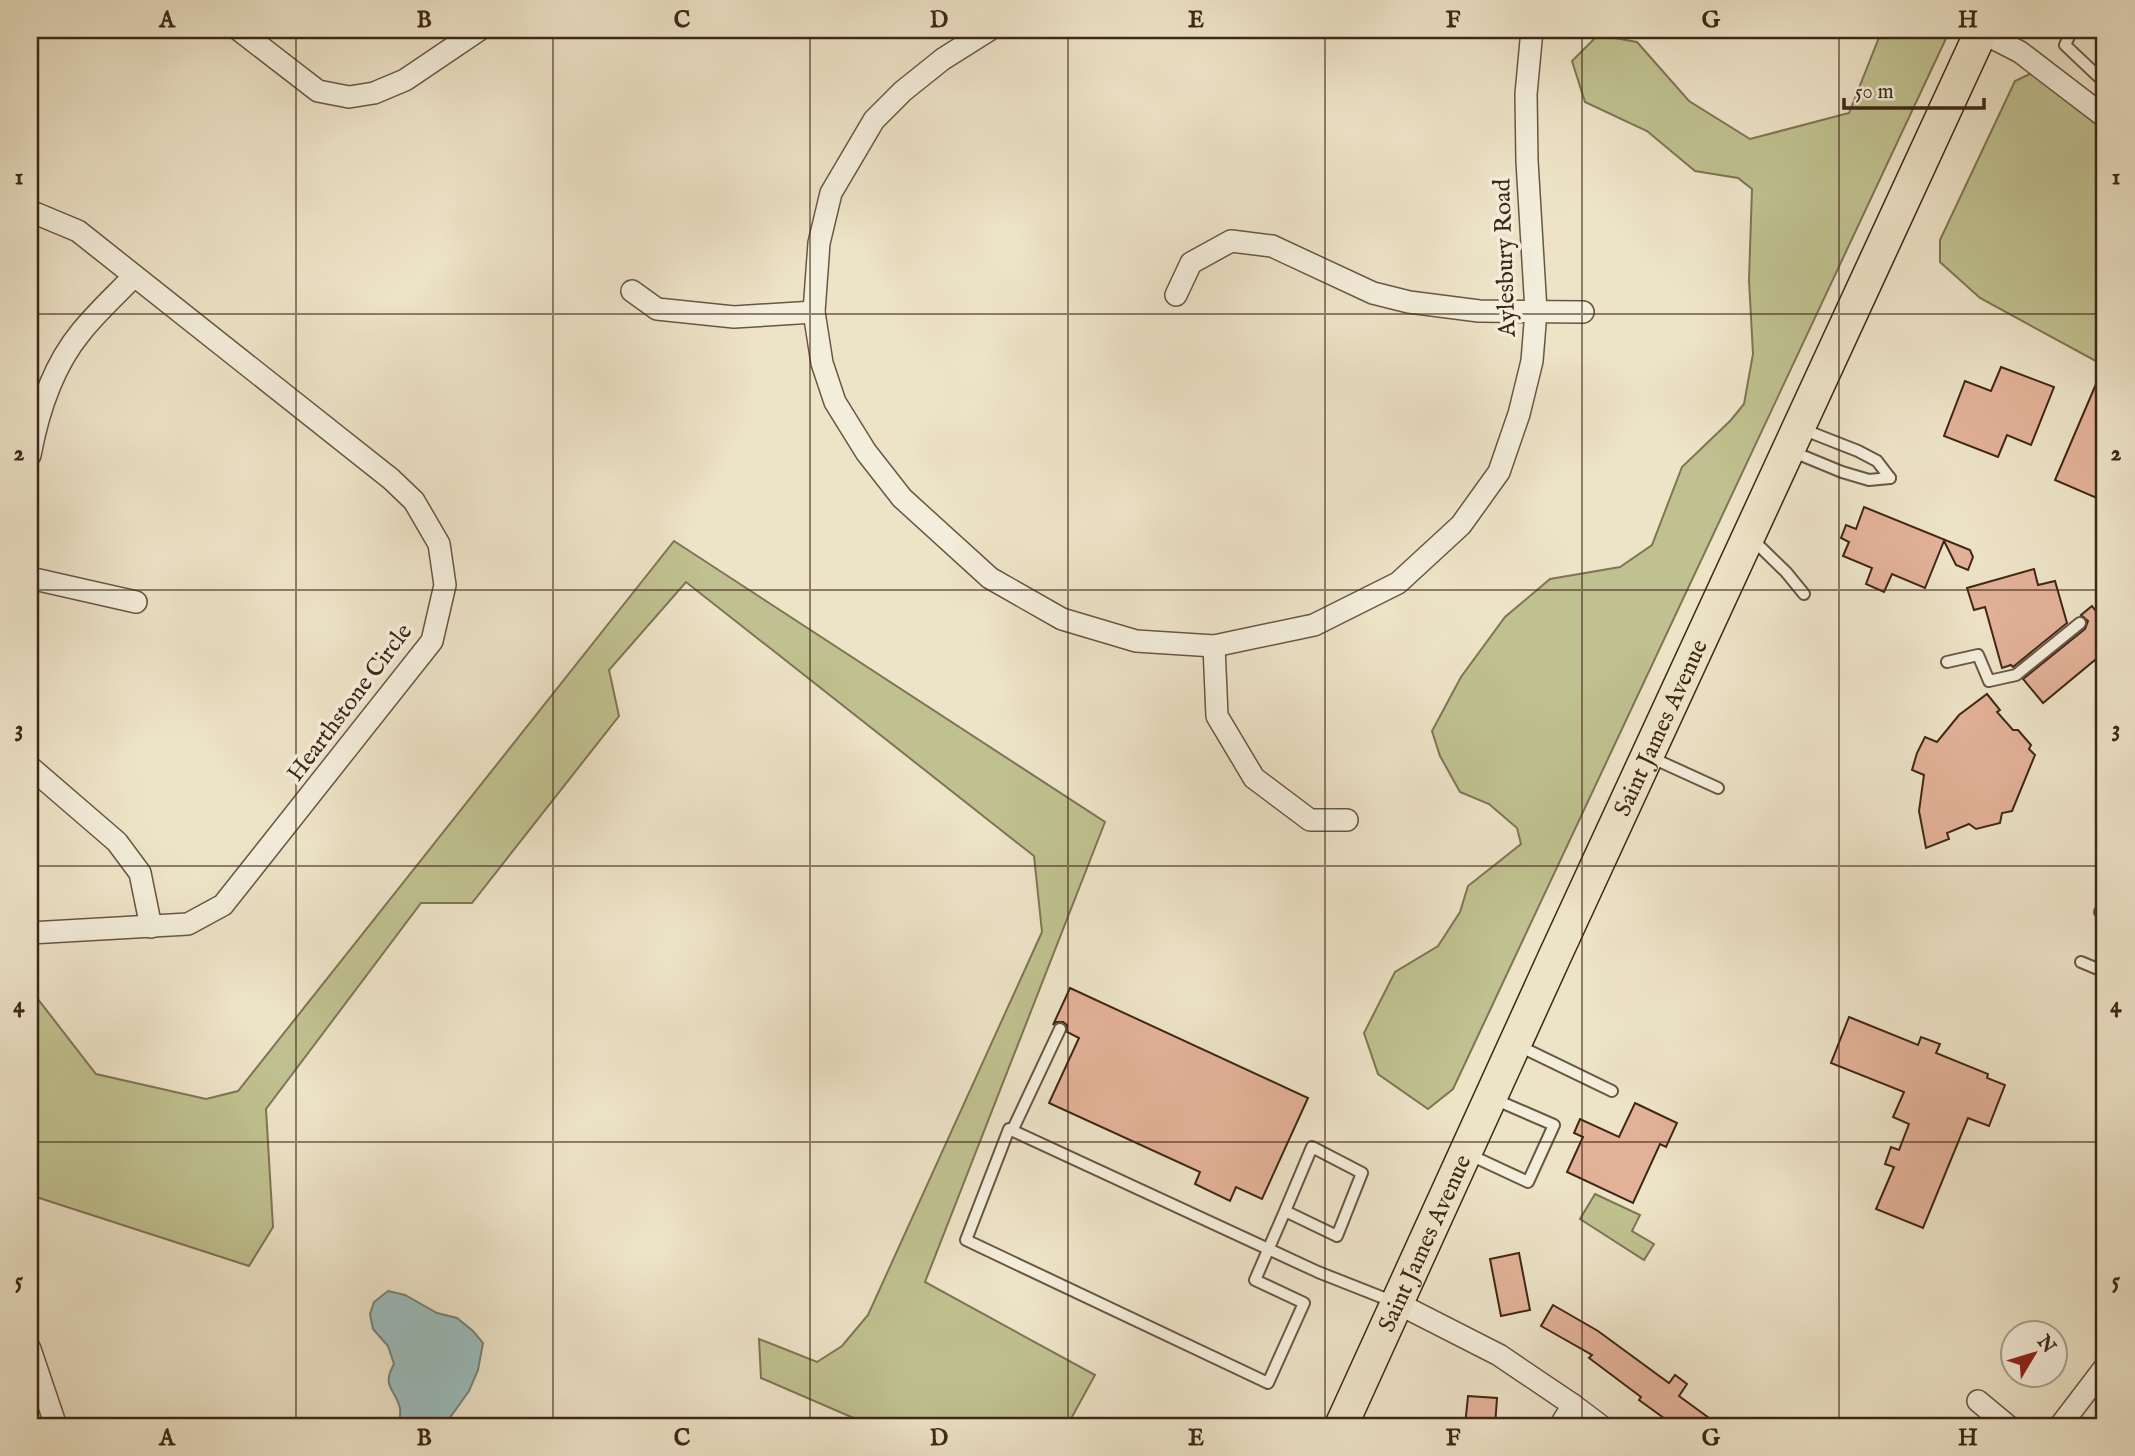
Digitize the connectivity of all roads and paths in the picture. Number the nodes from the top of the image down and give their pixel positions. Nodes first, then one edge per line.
1 (239, 30) edge
2 (479, 30) edge
3 (989, 30) edge
4 (1532, 30) edge
5 (2072, 30) edge
6 (1981, 31) edge
7 (2104, 79) edge
8 (2105, 117) edge
9 (30, 211) edge
10 (133, 277) junction
11 (632, 291) dead end
12 (1176, 295) dead end
13 (814, 312) junction
14 (1536, 312) junction
15 (1583, 312) dead end
16 (1794, 439) junction
17 (30, 455) edge
18 (1749, 536) junction
19 (30, 578) edge
20 (1804, 594) dead end
21 (136, 602) dead end
22 (2080, 623) dead end
23 (1214, 646) junction
24 (1947, 662) dead end
25 (1647, 756) junction
26 (30, 767) edge
27 (1718, 788) dead end
28 (1347, 820) dead end
29 (151, 927) junction
30 (30, 933) edge
31 (2081, 962) dead end
32 (2105, 972) edge
33 (1060, 1029) dead end
34 (1515, 1043) junction
35 (1612, 1091) dead end
36 (1490, 1097) junction
37 (1012, 1131) junction
38 (1465, 1153) junction
39 (1285, 1212) junction
40 (1268, 1249) junction
41 (1397, 1303) junction
42 (30, 1352) edge
43 (2105, 1367) edge
44 (1978, 1401) dead end
45 (1573, 1405) junction
46 (56, 1426) edge
47 (1341, 1426) edge
48 (1560, 1426) edge
49 (1601, 1426) edge
50 (2008, 1426) edge
51 (2060, 1426) edge

1 - 2 street
3 - 13 street, Aylesbury Road
4 - 14 street, Aylesbury Road
5 - 7 lane
6 - 8 street
6 - 16 main road, Saint James Avenue
9 - 10 street, Hearthstone Circle
10 - 17 street
10 - 29 street, Hearthstone Circle
11 - 13 street
12 - 14 street
13 - 23 street, Aylesbury Road
14 - 15 street
14 - 23 street, Aylesbury Road
16 - 16 lane
16 - 18 main road, Saint James Avenue
18 - 20 lane
18 - 25 main road, Saint James Avenue
19 - 21 street
22 - 24 lane
23 - 28 street
25 - 27 lane
25 - 34 main road, Saint James Avenue
26 - 29 street
29 - 30 street, Hearthstone Circle
31 - 32 lane
33 - 37 lane
34 - 35 lane
34 - 36 main road, Saint James Avenue
36 - 38 main road, Saint James Avenue
36 - 38 lane
37 - 40 lane
37 - 40 lane
38 - 41 main road, Saint James Avenue
39 - 39 lane
39 - 40 lane
40 - 41 lane
41 - 45 street
41 - 47 main road, Saint James Avenue
42 - 46 street
43 - 51 street
44 - 50 street
45 - 48 street
45 - 49 street

